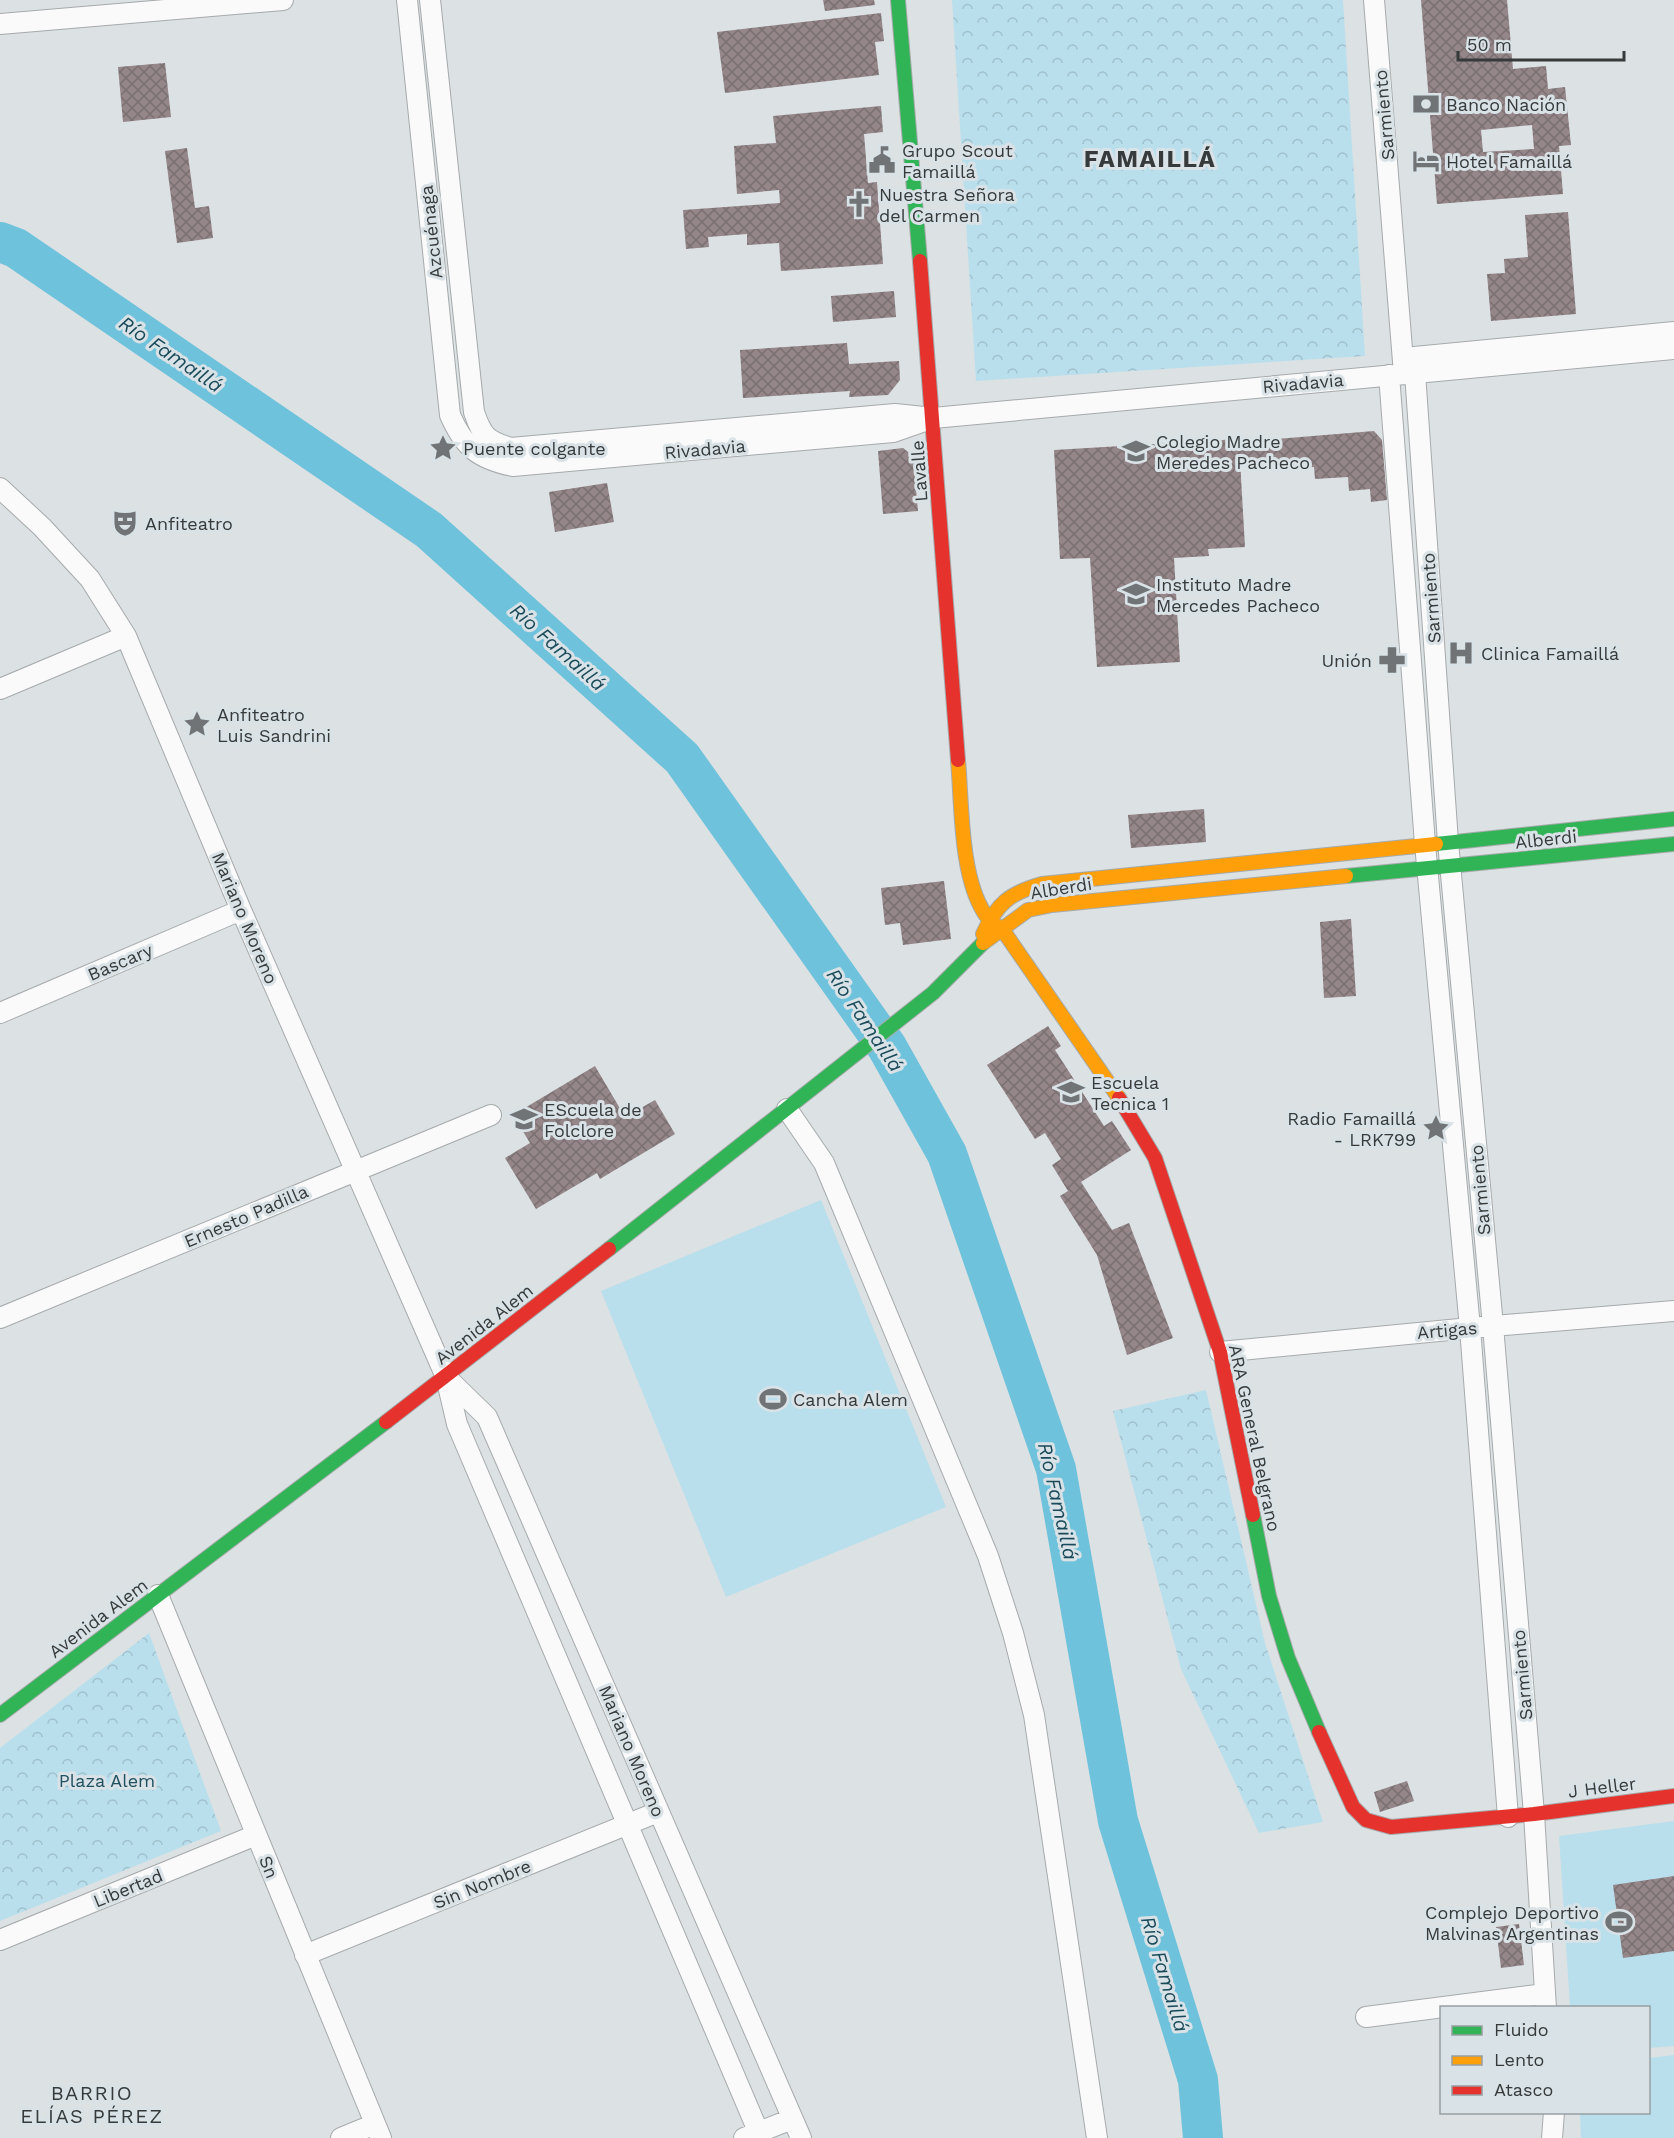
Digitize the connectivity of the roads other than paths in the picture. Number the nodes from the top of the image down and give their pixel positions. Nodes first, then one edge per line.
1 (283, 0) edge
2 (407, 0) edge
3 (430, 0) edge
4 (898, 0) edge
5 (1374, 0) edge
6 (0, 24) edge
7 (1674, 332) edge
8 (1674, 349) edge
9 (1403, 370) junction
10 (933, 418) junction
11 (483, 446) junction
12 (0, 488) edge
13 (126, 636) junction
14 (0, 689) edge
15 (1674, 819) edge
16 (1448, 842) junction
17 (1425, 844) junction
18 (1674, 844) edge
19 (1450, 866) junction
20 (1427, 868) junction
21 (241, 910) junction
22 (989, 920) junction
23 (1002, 929) junction
24 (978, 947) junction
25 (0, 1013) edge
26 (794, 1103) junction
27 (491, 1115) dead end
28 (355, 1171) junction
29 (1674, 1311) edge
30 (0, 1318) edge
31 (1493, 1326) junction
32 (1470, 1328) junction
33 (1220, 1352) junction
34 (446, 1377) junction
35 (158, 1595) junction
36 (0, 1715) edge
37 (1674, 1796) edge
38 (658, 1812) junction
39 (1533, 1814) junction
40 (1508, 1817) junction
41 (628, 1825) junction
42 (256, 1835) junction
43 (0, 1940) edge
44 (305, 1955) junction
45 (1545, 2001) edge
46 (1489, 2006) edge
47 (1440, 2010) edge
48 (1366, 2017) dead end
49 (1554, 2114) edge
50 (792, 2119) junction
51 (378, 2131) edge
52 (755, 2136) edge
53 (341, 2138) edge
54 (801, 2138) edge
55 (1097, 2138) edge
56 (1552, 2138) edge

1 - 6 street
2 - 11 street, Azcuénaga
3 - 11 street, Azcuénaga
4 - 10 street, Lavalle
5 - 9 street, Sarmiento
7 - 9 street, Rivadavia
8 - 9 street, Rivadavia
9 - 10 street, Rivadavia
9 - 16 street, Sarmiento
9 - 17 street, Sarmiento
10 - 11 street, Rivadavia
10 - 22 street, Lavalle
12 - 13 street, Mariano Moreno
13 - 14 street
13 - 21 street, Mariano Moreno
15 - 16 street, Alberdi
16 - 17 street, Alberdi
16 - 19 street, Sarmiento
17 - 20 street, Sarmiento
17 - 22 street, Alberdi
18 - 19 street, Alberdi
19 - 20 street, Alberdi
19 - 31 street, Sarmiento
20 - 23 street, Alberdi
20 - 32 street, Sarmiento
21 - 25 street, Bascary
21 - 28 street, Mariano Moreno
22 - 23 street
22 - 24 street, Alberdi
23 - 24 street, Alberdi
23 - 33 street, ARA General Belgrano
24 - 26 street, Avenida Alem
26 - 34 street, Avenida Alem
26 - 55 street
27 - 28 street, Ernesto Padilla
28 - 30 street, Ernesto Padilla
28 - 34 street, Mariano Moreno
29 - 31 street, Artigas
31 - 32 street, Artigas
31 - 39 street, Sarmiento
32 - 33 street, Artigas
32 - 40 street, Sarmiento
33 - 40 street, ARA General Belgrano
34 - 35 street, Avenida Alem
34 - 38 street, Mariano Moreno
34 - 41 street, Mariano Moreno
35 - 36 street, Avenida Alem
35 - 42 street, Sn
37 - 39 street, J Heller
38 - 41 street, Sin Nombre
38 - 50 street, Mariano Moreno
39 - 40 street, ARA General Belgrano
39 - 45 street, Sarmiento
41 - 44 street, Sin Nombre
41 - 52 street, Mariano Moreno
42 - 43 street, Libertad
42 - 44 street, Sn
44 - 51 street, Sn
45 - 46 street
47 - 48 street
49 - 56 street
50 - 52 street
50 - 54 street, Mariano Moreno
51 - 53 street

